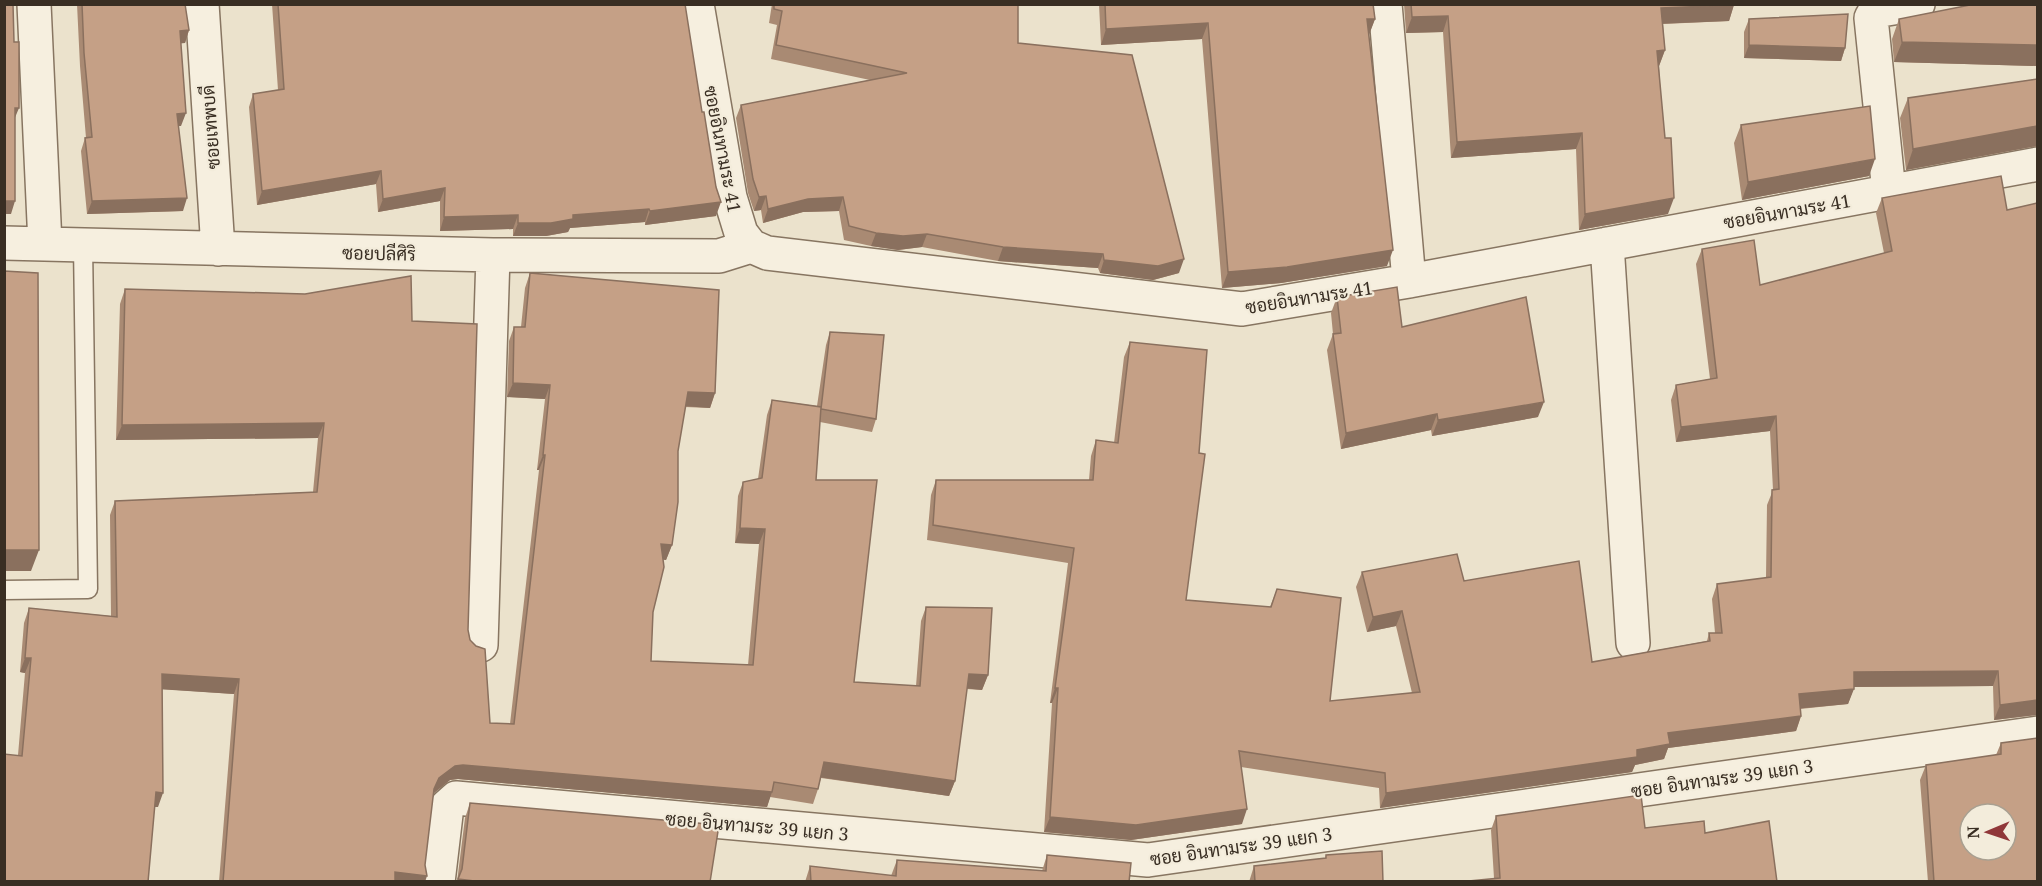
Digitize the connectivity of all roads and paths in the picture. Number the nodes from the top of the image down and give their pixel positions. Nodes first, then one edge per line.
1 (34, 4) edge
2 (202, 4) edge
3 (697, 4) edge
4 (1384, 4) edge
5 (1918, 4) edge
6 (2037, 164) edge
7 (1889, 192) junction
8 (4, 243) edge
9 (45, 244) junction
10 (1607, 244) junction
11 (83, 245) junction
12 (751, 246) junction
13 (218, 249) junction
14 (493, 255) junction
15 (1409, 281) junction
16 (4, 590) edge
17 (1633, 643) dead end
18 (481, 645) edge
19 (2037, 733) edge
20 (438, 882) edge

1 - 9 street
2 - 13 street, ซอยเทพบดี
3 - 12 street, ซอยอินทามระ 41
4 - 15 street
5 - 7 street
6 - 7 street, ซอยอินทามระ 41
7 - 10 street, ซอยอินทามระ 41
8 - 9 street, ซอยปลีศิริ
9 - 11 street, ซอยปลีศิริ
10 - 15 street, ซอยอินทามระ 41
10 - 17 street
11 - 13 street, ซอยปลีศิริ
11 - 16 lane
12 - 14 street, ซอยปลีศิริ
12 - 15 street, ซอยอินทามระ 41
13 - 14 street, ซอยปลีศิริ
14 - 18 street
19 - 20 street, ซอย อินทามระ 39 แยก 3

